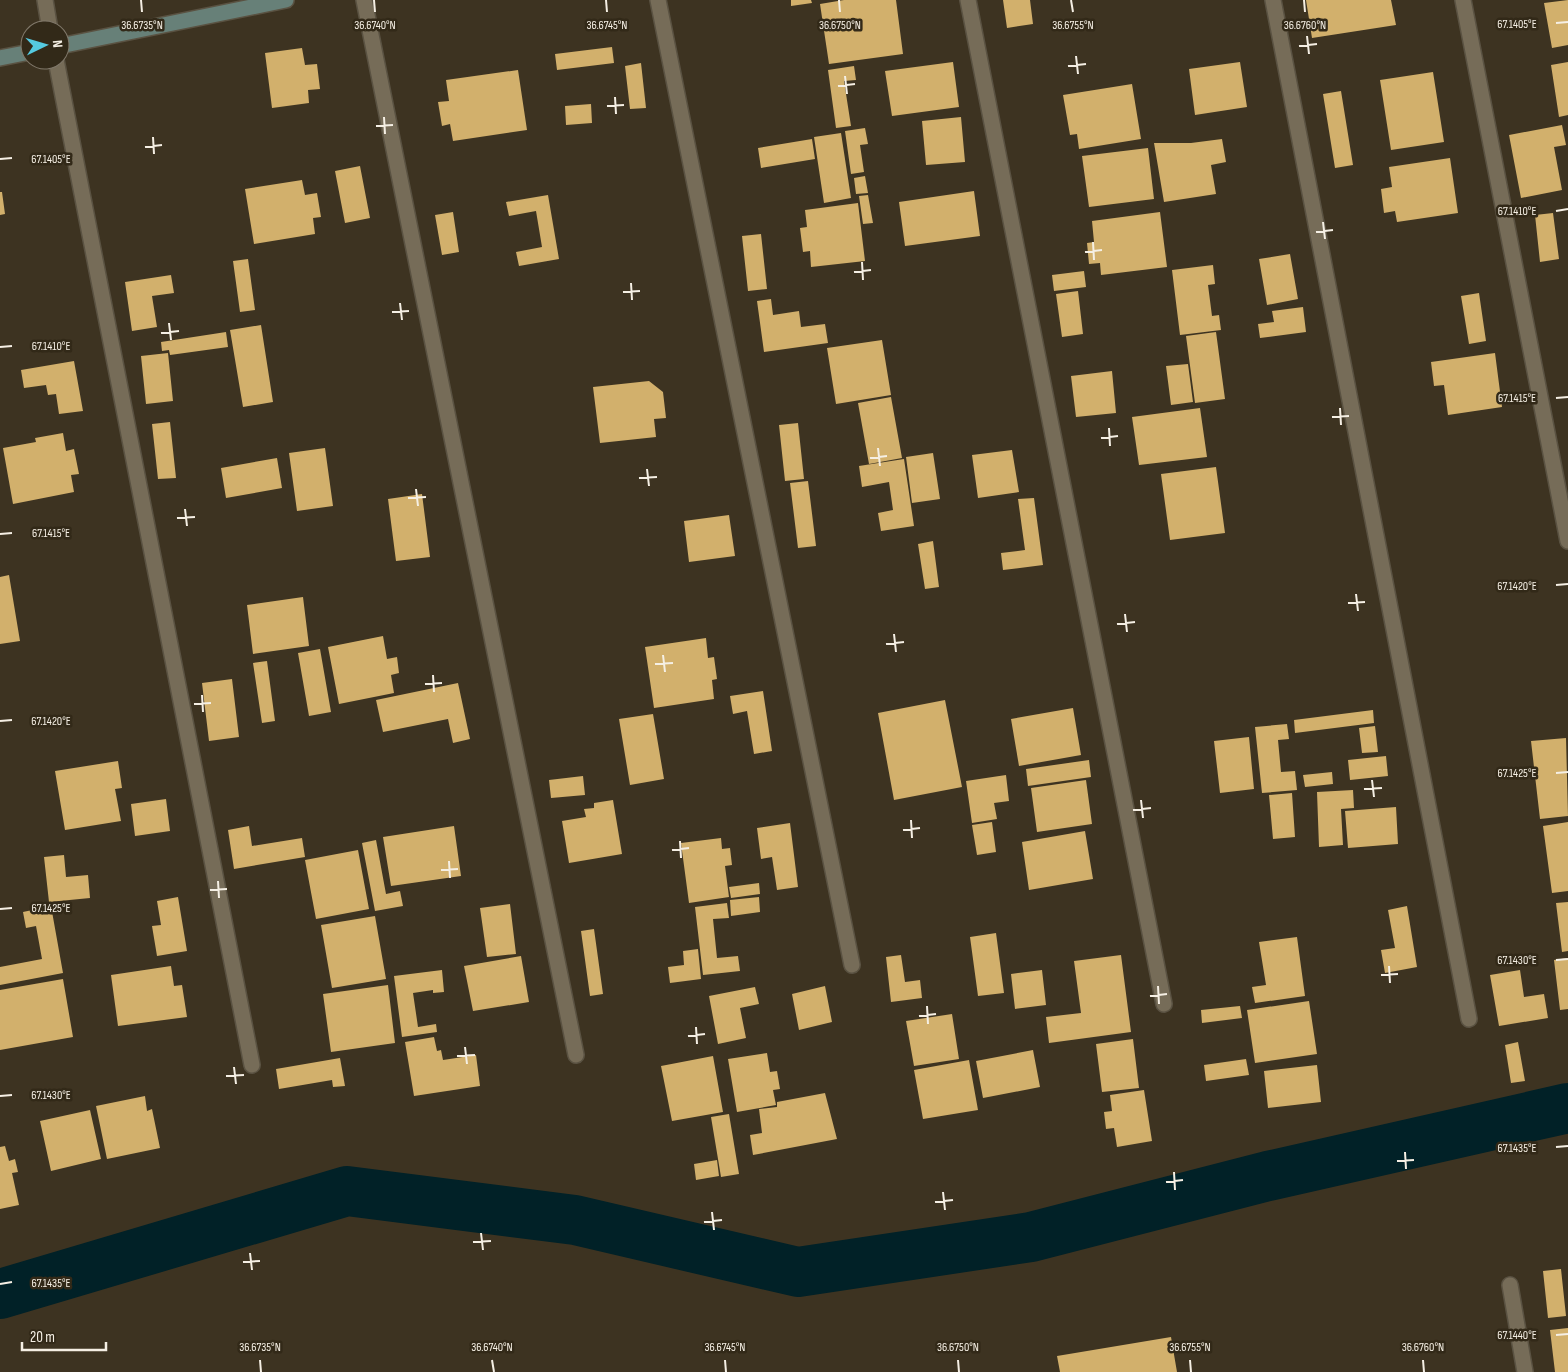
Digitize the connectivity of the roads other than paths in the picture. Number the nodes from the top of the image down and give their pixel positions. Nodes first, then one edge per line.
1 (45, 0) edge
2 (286, 0) edge
3 (364, 0) edge
4 (658, 0) edge
5 (968, 0) edge
6 (1273, 0) edge
7 (1463, 0) edge
8 (48, 20) edge
9 (70, 44) edge
10 (20, 54) edge
11 (0, 58) edge
12 (58, 70) edge
13 (1568, 541) edge
14 (852, 965) dead end
15 (1164, 1004) dead end
16 (1470, 1019) dead end
17 (576, 1055) dead end
18 (252, 1065) dead end
19 (1510, 1284) dead end
20 (1525, 1372) edge

1 - 8 street
2 - 9 main road
3 - 17 street
4 - 14 street
5 - 15 street
6 - 16 street
7 - 13 street
10 - 11 main road
12 - 18 street
19 - 20 street

